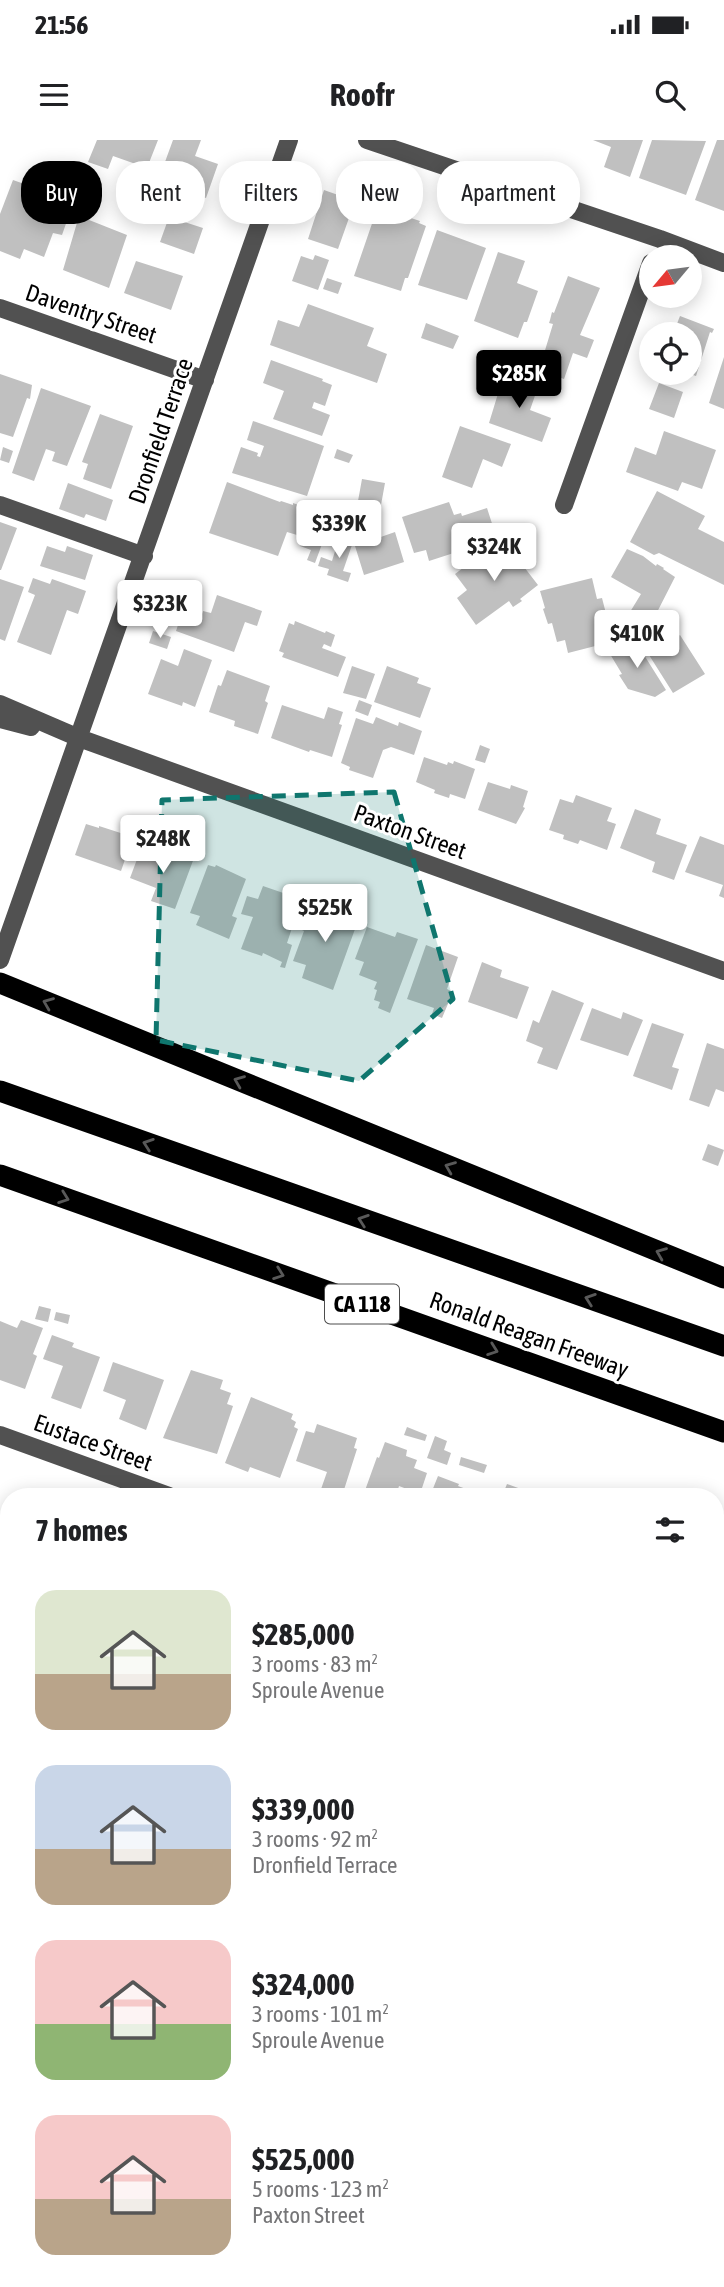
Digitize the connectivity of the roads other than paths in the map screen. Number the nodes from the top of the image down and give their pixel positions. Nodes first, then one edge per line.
1 (289, 140) edge
2 (367, 140) edge
3 (660, 239) junction
4 (658, 245) edge
5 (724, 263) edge
6 (639, 296) edge
7 (0, 308) edge
8 (205, 380) junction
9 (0, 505) edge
10 (564, 505) dead end
11 (144, 556) junction
12 (0, 704) edge
13 (0, 719) edge
14 (79, 738) junction
15 (0, 960) edge
16 (724, 971) edge
17 (0, 984) edge
18 (0, 1091) edge
19 (0, 1175) edge
20 (724, 1278) edge
21 (724, 1346) edge
22 (724, 1432) edge
23 (0, 1435) edge
24 (147, 1488) edge

1 - 8 street, Dronfield Terrace
2 - 3 street
3 - 4 street
3 - 5 street
6 - 10 street
7 - 8 street, Daventry Street
8 - 11 street, Dronfield Terrace
9 - 11 street
11 - 14 street, Dronfield Terrace
12 - 14 street, Paxton Street
13 - 14 street, Paxton Street
14 - 15 street, Dronfield Terrace
14 - 16 street, Paxton Street
20 -> 17 highway
21 -> 18 highway
19 -> 22 highway, Ronald Reagan Freeway / CA 118
23 - 24 street, Eustace Street

